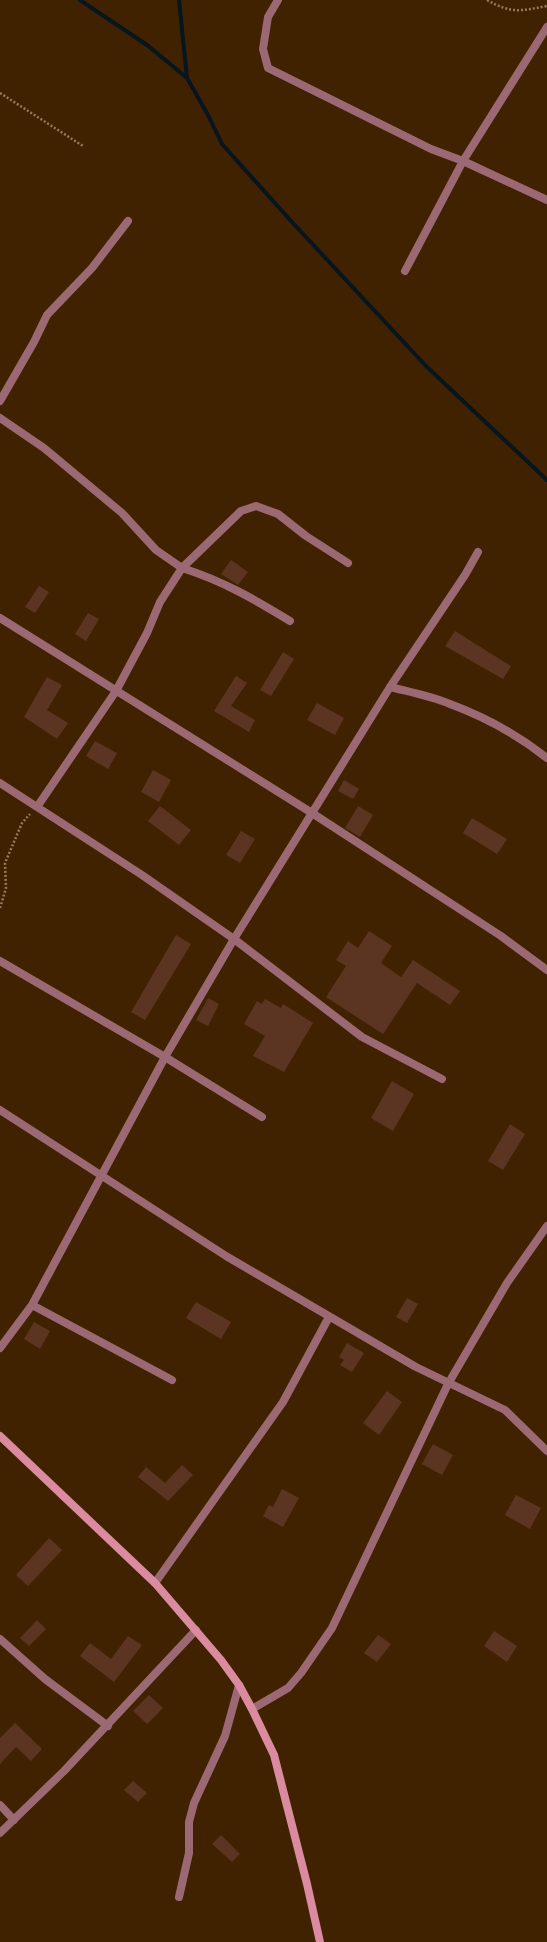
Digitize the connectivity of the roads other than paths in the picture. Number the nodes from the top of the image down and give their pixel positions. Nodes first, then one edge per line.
1 (278, 0) edge
2 (547, 27) edge
3 (463, 161) junction
4 (547, 200) edge
5 (128, 221) dead end
6 (405, 271) dead end
7 (0, 401) edge
8 (0, 418) edge
9 (478, 552) dead end
10 (348, 563) dead end
11 (182, 568) junction
12 (0, 618) edge
13 (290, 621) dead end
14 (390, 687) junction
15 (116, 691) junction
16 (547, 758) edge
17 (0, 783) edge
18 (37, 807) junction
19 (312, 813) junction
20 (234, 939) junction
21 (0, 961) edge
22 (547, 970) edge
23 (165, 1057) junction
24 (442, 1079) dead end
25 (0, 1110) edge
26 (262, 1117) dead end
27 (102, 1175) junction
28 (547, 1226) edge
29 (32, 1305) junction
30 (329, 1317) junction
31 (0, 1348) edge
32 (172, 1380) dead end
33 (448, 1384) junction
34 (0, 1436) edge
35 (547, 1451) edge
36 (155, 1583) junction
37 (196, 1630) junction
38 (0, 1639) edge
39 (239, 1685) junction
40 (252, 1709) junction
41 (108, 1726) junction
42 (0, 1805) edge
43 (14, 1820) junction
44 (0, 1833) edge
45 (179, 1897) dead end
46 (320, 1942) edge

1 - 3 street
2 - 3 street
3 - 4 street
3 - 6 street
5 - 7 street
8 - 11 street
9 - 14 street
10 - 11 street
11 - 13 street
11 - 15 street
12 - 15 street
14 - 16 street
14 - 19 street
15 - 18 street
15 - 19 street
17 - 18 street
18 - 20 street
19 - 20 street
19 - 22 street
20 - 23 street
20 - 24 street
21 - 23 street
23 - 26 street
23 - 27 street
25 - 27 street
27 - 29 street
27 - 30 street
28 - 33 street
29 - 31 street
29 - 32 street
30 - 33 street
30 - 36 street
33 - 35 street
33 - 40 street
34 - 36 street
36 - 37 street
37 - 39 street
37 - 41 street
38 - 41 street
39 - 40 street
39 - 45 street
40 - 46 street
41 - 43 street
42 - 43 street
43 - 44 street

